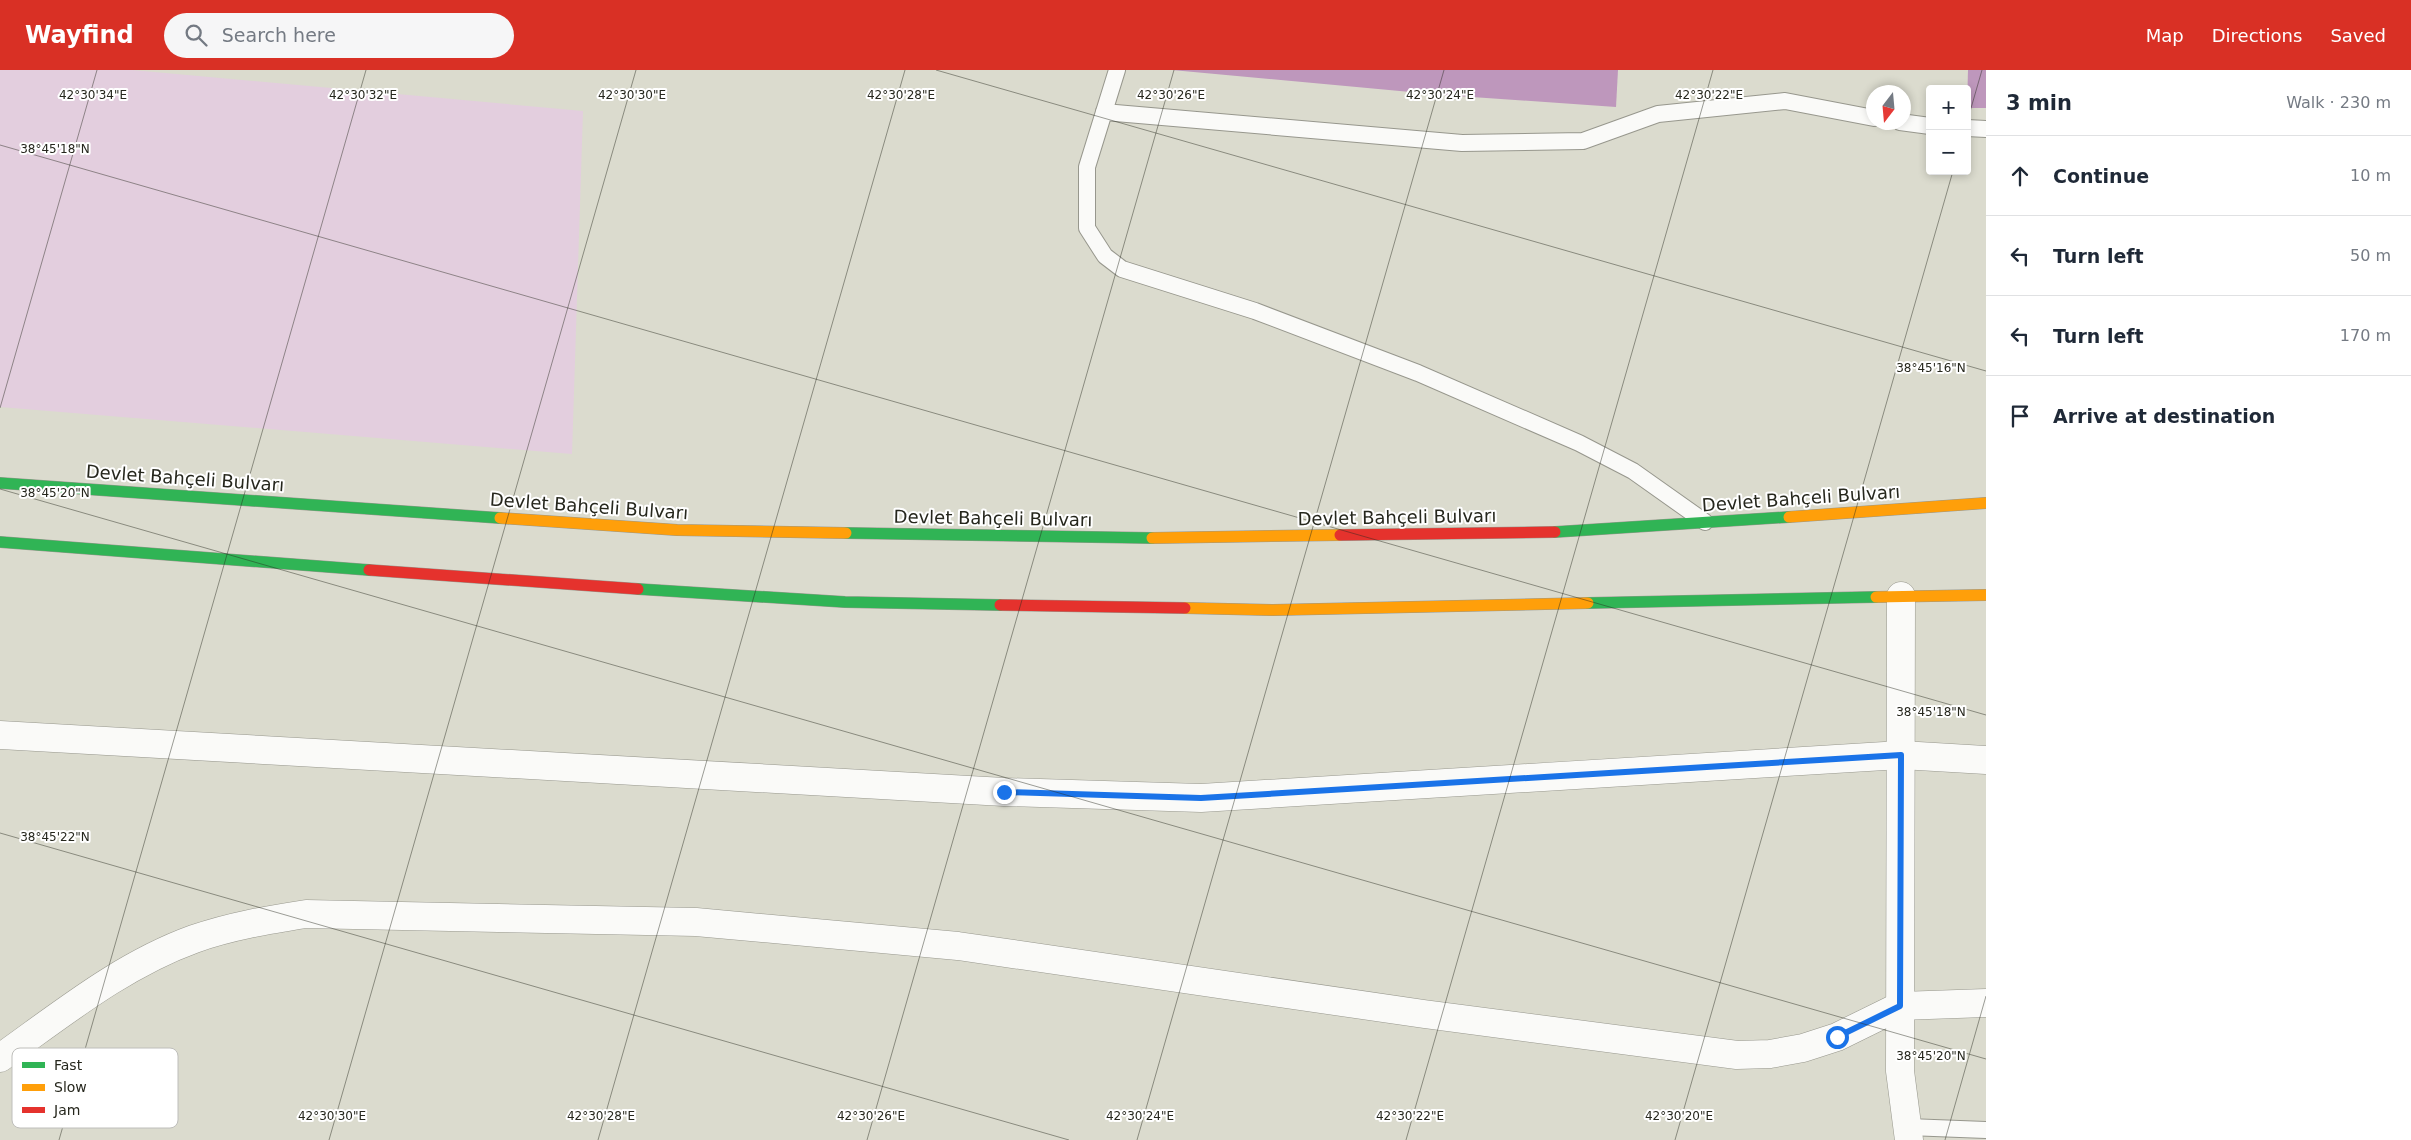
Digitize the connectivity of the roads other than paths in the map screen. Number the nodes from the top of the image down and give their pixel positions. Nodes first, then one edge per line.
1 (1117, 70) edge
2 (1104, 112) junction
3 (1866, 116) edge
4 (1911, 123) edge
5 (1926, 125) edge
6 (1971, 128) edge
7 (1986, 129) edge
8 (0, 483) edge
9 (1986, 503) edge
10 (1705, 522) junction
11 (0, 542) edge
12 (1986, 595) edge
13 (1901, 596) junction
14 (0, 736) edge
15 (1901, 755) junction
16 (1986, 760) edge
17 (1986, 1003) edge
18 (1900, 1006) junction
19 (14, 1048) edge
20 (12, 1049) edge
21 (0, 1058) edge
22 (1986, 1130) edge
23 (1909, 1133) edge

1 - 2 lane
2 - 3 lane
2 - 10 lane
4 - 5 lane
6 - 7 lane
8 - 10 highway, Devlet Bahçeli Bulvarı
9 - 10 highway, Devlet Bahçeli Bulvarı
11 - 13 highway
12 - 13 highway
13 - 15 street
14 - 15 street
15 - 16 street
15 - 18 street
17 - 18 street
18 - 19 street
18 - 23 street
20 - 21 street
22 - 23 lane

